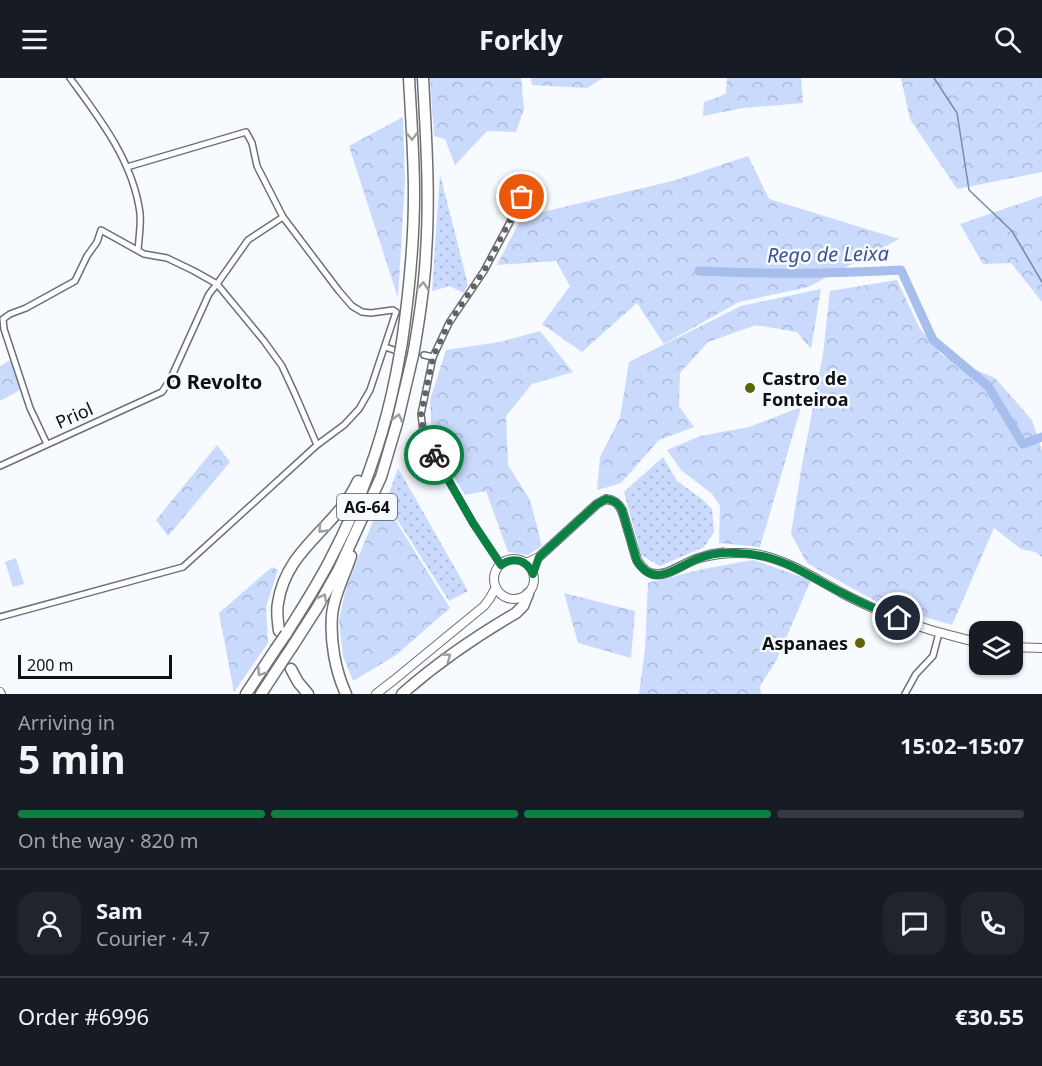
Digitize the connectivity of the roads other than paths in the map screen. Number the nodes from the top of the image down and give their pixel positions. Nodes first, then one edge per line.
1 (70, 78) edge
2 (409, 78) edge
3 (423, 78) edge
4 (127, 167) junction
5 (528, 182) dead end
6 (284, 217) junction
7 (138, 250) junction
8 (217, 284) junction
9 (385, 347) junction
10 (398, 348) junction
11 (417, 352) junction
12 (433, 357) junction
13 (47, 444) junction
14 (317, 445) junction
15 (377, 446) junction
16 (0, 466) edge
17 (367, 508) junction
18 (539, 557) junction
19 (526, 563) junction
20 (501, 565) junction
21 (533, 574) junction
22 (496, 587) junction
23 (528, 594) junction
24 (505, 597) junction
25 (484, 606) junction
26 (0, 616) edge
27 (283, 632) junction
28 (939, 633) junction
29 (969, 640) edge
30 (1023, 647) edge
31 (1042, 648) edge
32 (291, 669) dead end
33 (246, 694) edge
34 (261, 694) edge
35 (308, 694) edge
36 (346, 694) edge
37 (376, 694) edge
38 (402, 694) edge
39 (905, 694) edge

1 - 4 street
2 -> 10 highway, AG-64
11 -> 3 highway, AG-64
4 - 6 street
4 - 7 street
5 - 12 street
6 - 8 street
6 - 9 street
7 - 8 street
7 - 13 street
8 - 13 street, Priol
8 - 14 street
9 - 10 street
9 - 14 street
10 - 15 highway, AG-64
11 - 12 street
17 -> 11 highway, AG-64
12 - 20 street
13 - 16 street, Priol
14 - 26 street
15 - 27 highway, AG-64
15 -> 27 highway
34 -> 17 highway, AG-64, bridge
17 - 36 highway
18 - 19 street
18 - 21 street
18 - 28 street
19 - 20 street
19 - 21 street
20 - 22 street
21 - 23 street
22 - 24 street
22 - 25 street
23 - 24 street
38 -> 23 highway
24 - 25 street
25 - 37 street
27 -> 33 highway, AG-64, bridge
28 - 29 street
28 - 39 street
30 - 31 street
32 - 35 highway

